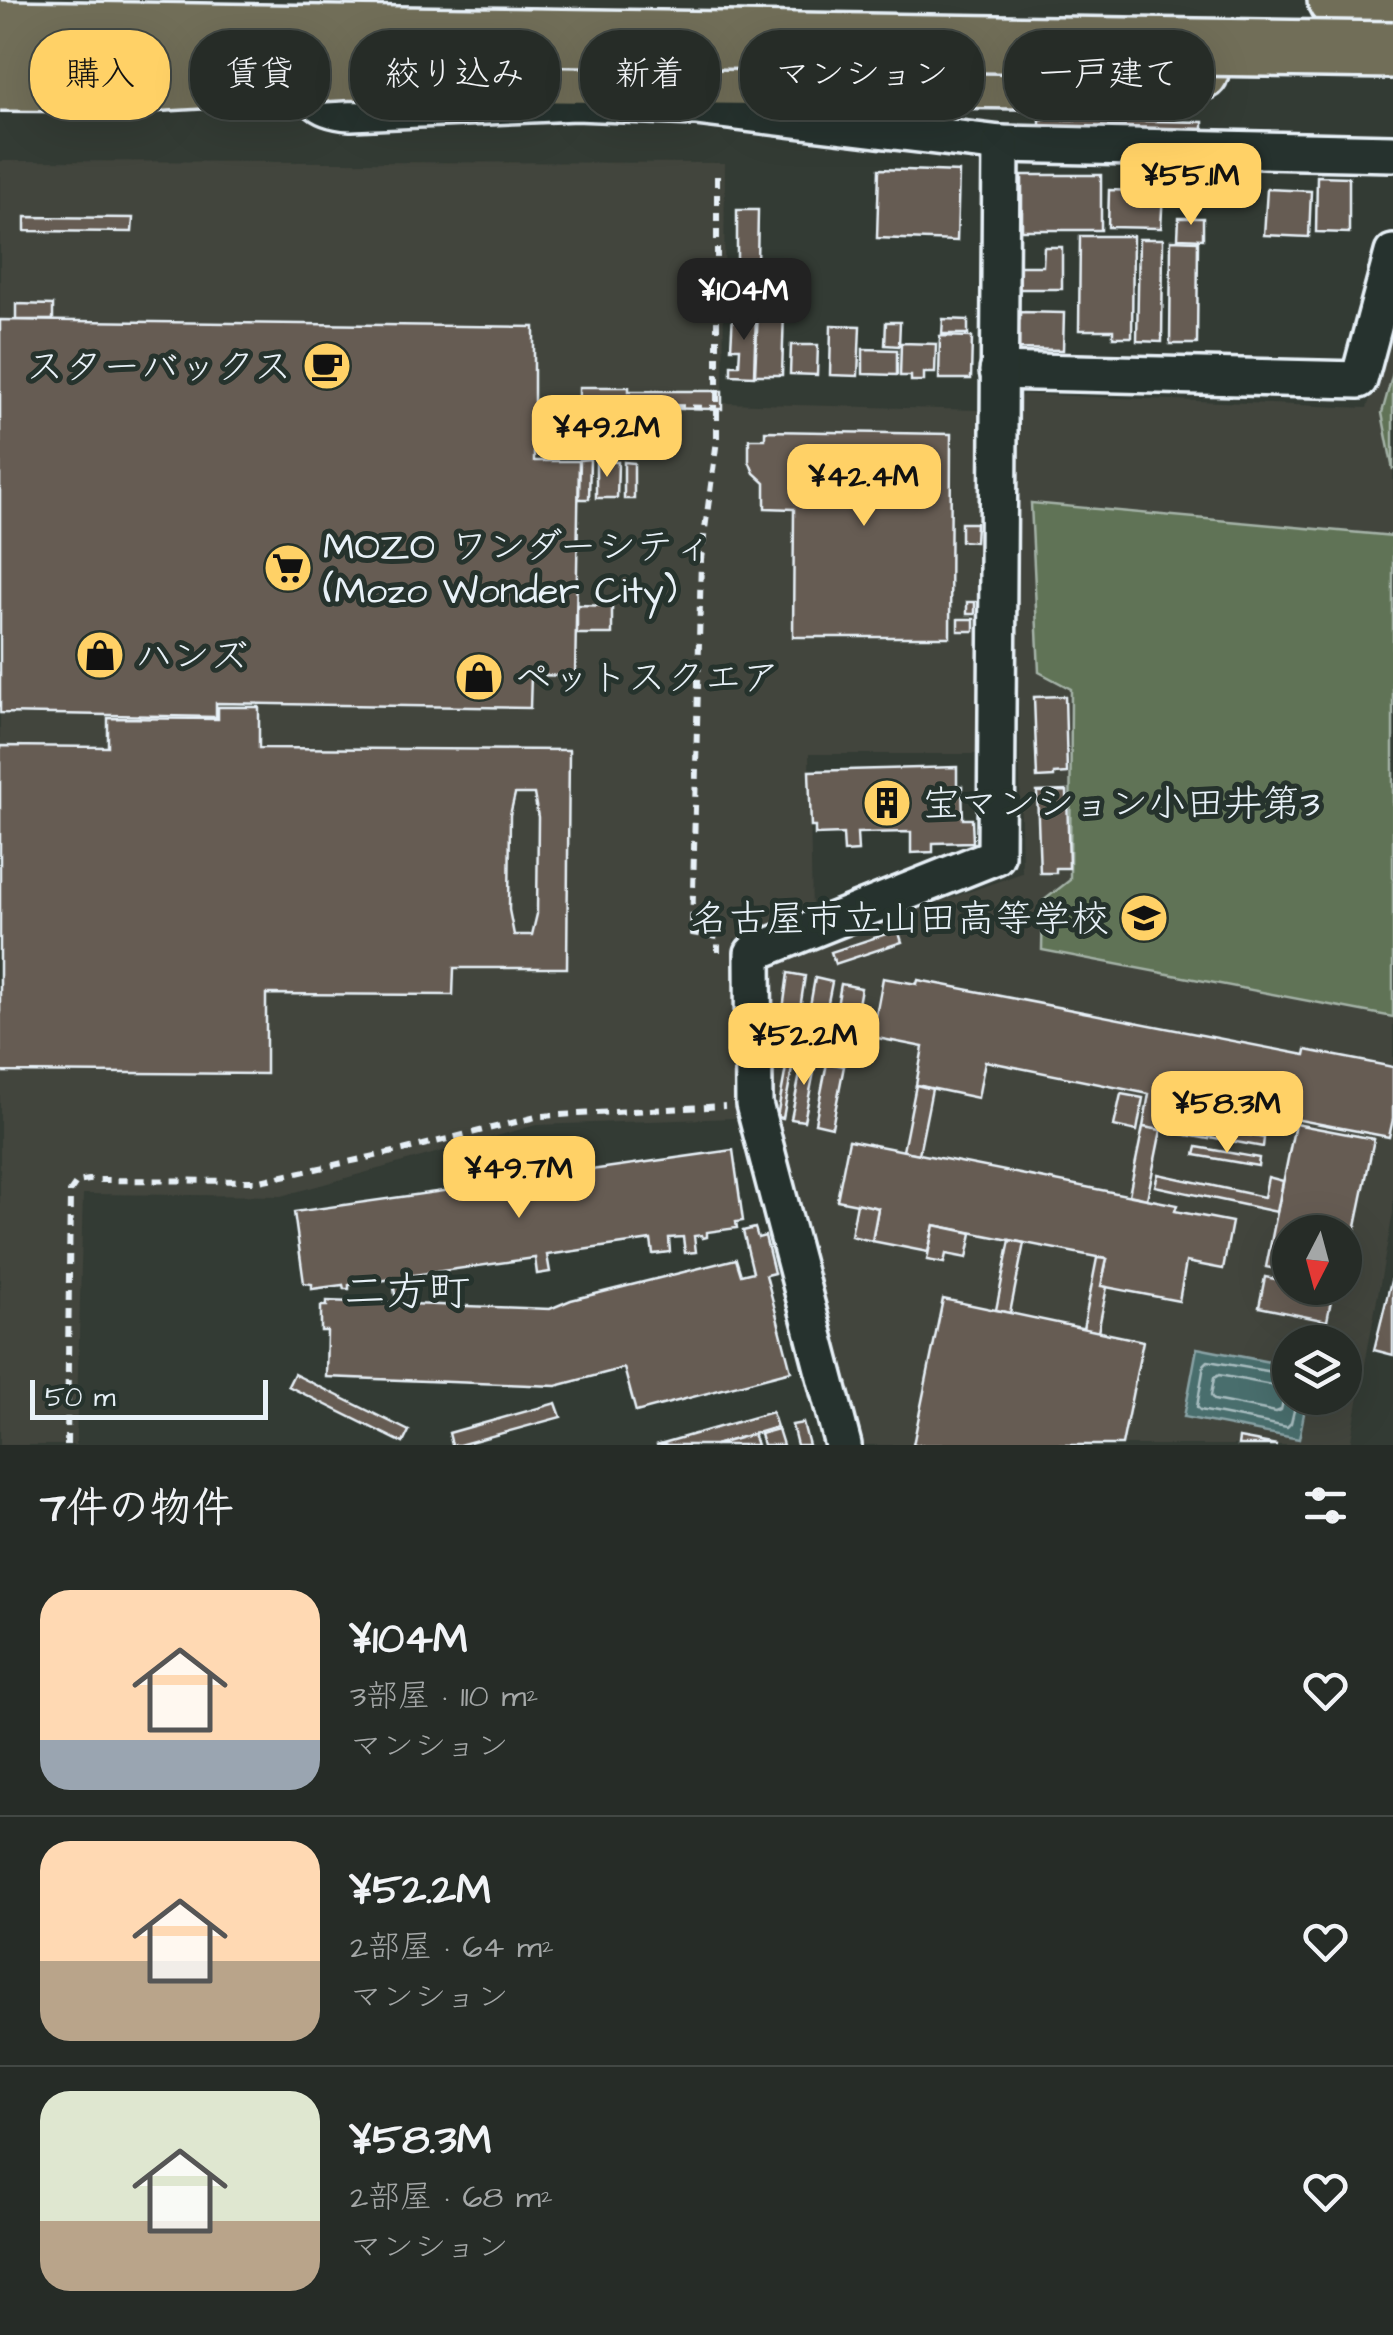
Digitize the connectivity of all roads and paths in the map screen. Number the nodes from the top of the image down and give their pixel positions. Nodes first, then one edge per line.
1 (1336, 0) edge
2 (1393, 1) edge
3 (0, 29) edge
4 (1393, 50) edge
5 (1004, 80) edge
6 (0, 82) edge
7 (330, 111) edge
8 (1000, 144) junction
9 (1393, 153) edge
10 (716, 176) dead end
11 (1393, 253) edge
12 (998, 371) junction
13 (584, 406) dead end
14 (717, 408) junction
15 (718, 955) dead end
16 (754, 1104) junction
17 (68, 1445) edge
18 (843, 1445) edge

1 - 2 highway
3 - 4 highway, bridge
5 - 6 highway, bridge
7 - 8 street
8 - 9 street
8 - 12 street
10 - 14 path
11 - 12 street
12 - 16 street
13 - 14 path
14 - 15 path
16 - 17 path
16 - 18 street

